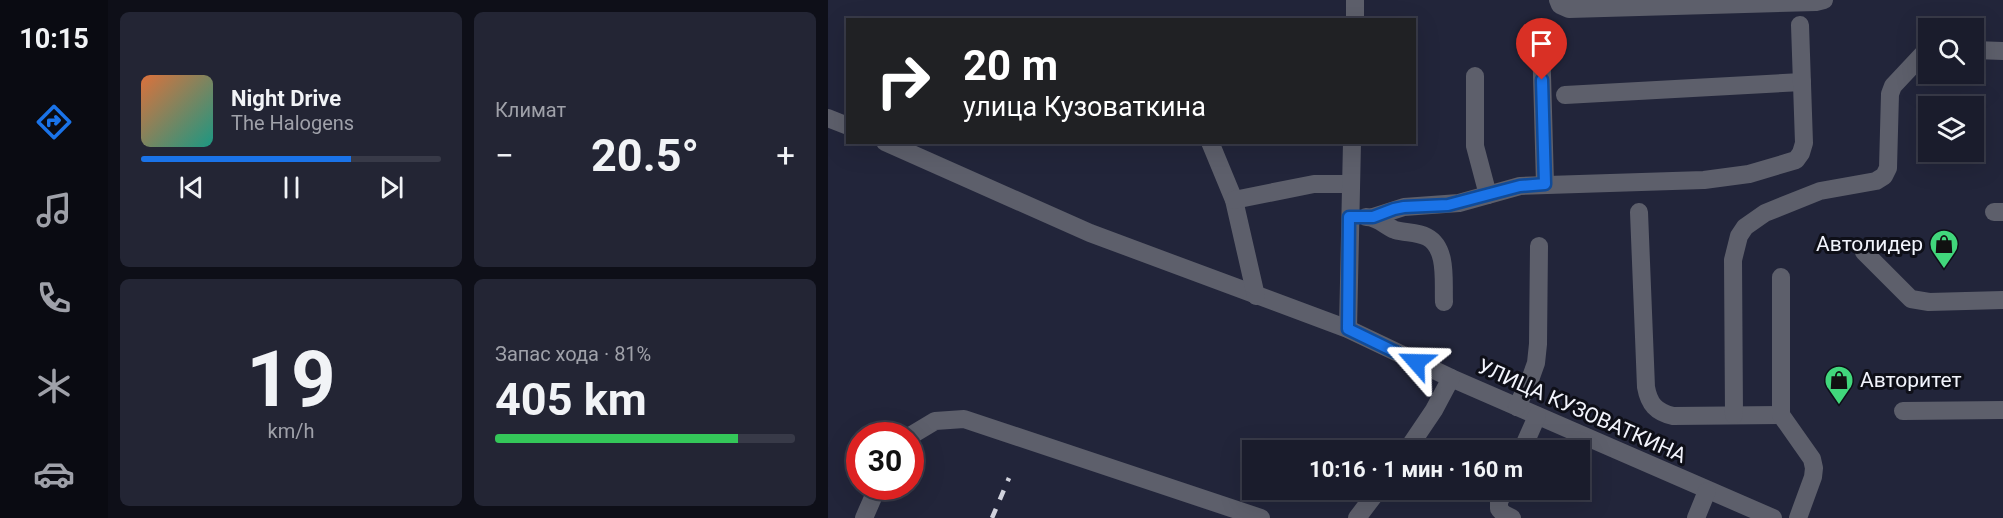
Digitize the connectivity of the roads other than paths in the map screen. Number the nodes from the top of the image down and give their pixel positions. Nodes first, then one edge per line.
1 (1355, 0) edge
2 (1558, 0) edge
3 (1824, 0) edge
4 (1705, 3) edge
5 (1355, 18) edge
6 (1800, 25) dead end
7 (1540, 39) dead end
8 (1984, 50) edge
9 (2003, 51) edge
10 (1918, 59) edge
11 (1474, 76) dead end
12 (1802, 82) junction
13 (1565, 95) dead end
14 (828, 118) edge
15 (846, 125) edge
16 (893, 144) edge
17 (1211, 144) edge
18 (1352, 144) edge
19 (910, 148) edge
20 (1351, 184) junction
21 (1545, 184) junction
22 (1488, 195) junction
23 (1234, 200) junction
24 (1639, 212) dead end
25 (1349, 217) junction
26 (1373, 217) junction
27 (1539, 246) dead end
28 (1864, 252) dead end
29 (1781, 277) dead end
30 (1256, 296) junction
31 (2003, 300) edge
32 (1444, 302) dead end
33 (1348, 329) junction
34 (1450, 378) junction
35 (1517, 407) junction
36 (2003, 410) edge
37 (1903, 411) dead end
38 (1781, 415) junction
39 (1537, 416) junction
40 (1734, 416) junction
41 (924, 428) edge
42 (1414, 440) edge
43 (1526, 440) edge
44 (1707, 491) junction
45 (872, 500) edge
46 (1371, 500) edge
47 (1500, 500) edge
48 (864, 518) edge
49 (1261, 518) edge
50 (1358, 518) edge
51 (1512, 518) edge
52 (1696, 518) edge
53 (1773, 518) edge
54 (1798, 518) edge

1 - 5 street
2 - 4 street
3 - 4 street
6 - 12 street
7 - 21 street
8 - 9 street
10 - 40 street
11 - 22 street
12 - 13 street
12 - 21 street
14 - 15 street
16 - 19 street, УЛИЦА КУЗОВАТКИНА
17 - 23 street
18 - 20 street
19 - 30 street, УЛИЦА КУЗОВАТКИНА
20 - 23 street
20 - 25 street
21 - 22 street
22 - 26 street
23 - 30 street
24 - 40 street
25 - 26 street
25 - 33 street
26 - 32 street
27 - 35 street
28 - 31 street
29 - 38 street
30 - 33 street, УЛИЦА КУЗОВАТКИНА
33 - 34 street, УЛИЦА КУЗОВАТКИНА
34 - 35 street, УЛИЦА КУЗОВАТКИНА
34 - 42 street
35 - 39 street, УЛИЦА КУЗОВАТКИНА
36 - 37 street
38 - 40 street
38 - 54 street
39 - 43 street
39 - 44 street, УЛИЦА КУЗОВАТКИНА
41 - 49 street
44 - 52 street
44 - 53 street, УЛИЦА КУЗОВАТКИНА
45 - 48 street
46 - 50 street
47 - 51 street

